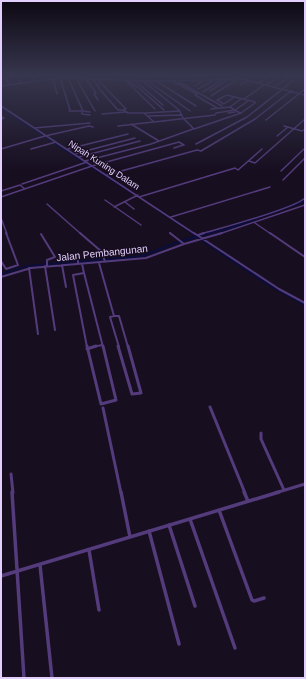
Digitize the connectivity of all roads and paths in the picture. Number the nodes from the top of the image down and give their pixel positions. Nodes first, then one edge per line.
1 (3, 108) edge
2 (81, 108) edge
3 (93, 108) edge
4 (116, 108) edge
5 (125, 108) edge
6 (161, 108) edge
7 (175, 108) edge
8 (185, 108) edge
9 (217, 108) joint
10 (221, 108) edge
11 (231, 108) edge
12 (240, 108) edge
13 (248, 108) edge
14 (258, 108) edge
15 (270, 108) edge
16 (280, 108) edge
17 (211, 109) dead end
18 (71, 110) joint
19 (124, 110) junction
20 (164, 110) dead end
21 (82, 111) junction
22 (95, 111) dead end
23 (179, 111) junction
24 (190, 111) dead end
25 (236, 111) junction
26 (90, 112) dead end
27 (126, 112) junction
28 (144, 112) junction
29 (228, 113) dead end
30 (241, 113) junction
31 (72, 114) dead end
32 (102, 114) dead end
33 (90, 115) dead end
34 (182, 115) junction
35 (148, 116) junction
36 (248, 116) junction
37 (1, 117) edge
38 (183, 118) junction
39 (256, 118) junction
40 (305, 119) edge
41 (1, 120) edge
42 (266, 120) dead end
43 (154, 122) junction
44 (90, 123) dead end
45 (129, 124) junction
46 (118, 126) dead end
47 (284, 126) dead end
48 (93, 127) dead end
49 (288, 127) junction
50 (33, 128) junction
51 (194, 129) junction
52 (294, 129) junction
53 (304, 131) edge
54 (128, 134) dead end
55 (45, 136) junction
56 (277, 136) dead end
57 (135, 138) dead end
58 (140, 141) dead end
59 (160, 141) junction
60 (54, 142) junction
61 (196, 144) dead end
62 (174, 148) dead end
63 (305, 148) edge
64 (1, 149) edge
65 (31, 149) dead end
66 (67, 149) junction
67 (262, 150) dead end
68 (74, 154) junction
69 (79, 157) junction
70 (305, 158) edge
71 (249, 161) junction
72 (86, 162) junction
73 (92, 166) junction
74 (281, 171) dead end
75 (107, 176) junction
76 (283, 180) dead end
77 (22, 184) dead end
78 (270, 187) dead end
79 (25, 189) junction
80 (1, 191) edge
81 (137, 196) junction
82 (1, 197) edge
83 (305, 198) edge
84 (104, 200) dead end
85 (125, 202) junction
86 (48, 204) dead end
87 (114, 206) junction
88 (305, 206) edge
89 (134, 209) dead end
90 (170, 217) junction
91 (1, 218) edge
92 (255, 222) junction
93 (141, 225) dead end
94 (2, 226) edge
95 (170, 233) dead end
96 (41, 234) dead end
97 (200, 238) junction
98 (183, 244) junction
99 (305, 257) edge
100 (78, 258) dead end
101 (1, 261) edge
102 (105, 262) junction
103 (99, 263) junction
104 (78, 264) junction
105 (82, 264) junction
106 (62, 265) junction
107 (46, 266) junction
108 (29, 268) junction
109 (13, 270) junction
110 (84, 273) junction
111 (1, 277) edge
112 (66, 287) dead end
113 (305, 303) edge
114 (114, 316) junction
115 (55, 330) dead end
116 (38, 334) dead end
117 (102, 346) junction
118 (87, 349) junction
119 (210, 407) dead end
120 (103, 408) dead end
121 (261, 433) dead end
122 (11, 474) dead end
123 (305, 484) edge
124 (284, 490) junction
125 (248, 501) junction
126 (219, 510) junction
127 (190, 519) junction
128 (169, 525) junction
129 (148, 531) junction
130 (130, 537) junction
131 (88, 550) junction
132 (40, 565) junction
133 (18, 571) junction
134 (1, 576) edge
135 (264, 598) dead end
136 (195, 606) dead end
137 (99, 610) dead end
138 (179, 644) dead end
139 (235, 648) dead end
140 (24, 678) edge
141 (52, 678) edge

1 - 50 street, Nipah Kuning Dalam
2 - 21 street
3 - 22 street
4 - 19 street
5 - 19 street
6 - 20 street
7 - 23 street
8 - 24 street
9 - 10 street
9 - 17 street
11 - 25 street
12 - 25 street
13 - 30 street
14 - 36 street
15 - 39 street
16 - 42 street
18 - 21 street
18 - 31 street
19 - 27 street
21 - 26 street
21 - 33 street
23 - 28 street
23 - 34 street
25 - 29 street
25 - 30 street
25 - 38 street
27 - 28 street
27 - 32 street
28 - 35 street
30 - 36 street
30 - 51 street
34 - 35 street
34 - 38 street
35 - 43 street
36 - 39 street
36 - 61 street
37 - 41 street
38 - 43 street
38 - 51 street
39 - 75 street
40 - 52 street
43 - 45 street
44 - 50 street
45 - 46 street
45 - 59 street
47 - 49 street
48 - 55 street
49 - 52 street
49 - 56 street
50 - 55 street, Nipah Kuning Dalam
51 - 59 street
52 - 53 street
52 - 71 street
54 - 66 street
55 - 60 street, Nipah Kuning Dalam
55 - 64 street
57 - 68 street
58 - 69 street
59 - 72 street
60 - 65 street
60 - 66 street, Nipah Kuning Dalam
62 - 73 street
63 - 74 street
66 - 68 street, Nipah Kuning Dalam
67 - 71 street
68 - 69 street, Nipah Kuning Dalam
69 - 72 street, Nipah Kuning Dalam
70 - 76 street
71 - 81 street
72 - 73 street, Nipah Kuning Dalam
72 - 77 street
73 - 75 street, Nipah Kuning Dalam
73 - 79 street
75 - 81 street, Nipah Kuning Dalam
78 - 90 street
79 - 80 street
79 - 82 street
81 - 85 street
81 - 90 street, Nipah Kuning Dalam
83 - 97 street
84 - 87 street
85 - 87 street
85 - 89 street
86 - 102 street
87 - 93 street
88 - 92 street
90 - 97 street, Nipah Kuning Dalam
91 - 94 street
92 - 97 street
92 - 99 street
94 - 109 street
95 - 98 street
96 - 107 street
97 - 98 street, Jalan Pembangunan
97 - 113 street, Nipah Kuning Dalam
98 - 102 street, Jalan Pembangunan
100 - 104 street
101 - 109 street
102 - 103 street, Jalan Pembangunan
103 - 105 street, Jalan Pembangunan
103 - 114 street
104 - 105 street, Jalan Pembangunan
104 - 106 street, Jalan Pembangunan
105 - 110 street
106 - 107 street, Jalan Pembangunan
106 - 112 street
107 - 108 street, Jalan Pembangunan
107 - 115 street
108 - 109 street, Jalan Pembangunan
108 - 116 street
109 - 111 street, Jalan Pembangunan
110 - 117 street
110 - 118 street
114 - 114 street
117 - 118 street
117 - 118 street
119 - 125 street
120 - 130 street
121 - 124 street
122 - 133 street
123 - 124 street
124 - 125 street
125 - 126 street
126 - 127 street
126 - 135 street
127 - 128 street
127 - 139 street
128 - 129 street
128 - 136 street
129 - 130 street
129 - 138 street
130 - 131 street
131 - 132 street
131 - 137 street
132 - 133 street
132 - 141 street
133 - 134 street
133 - 140 street

